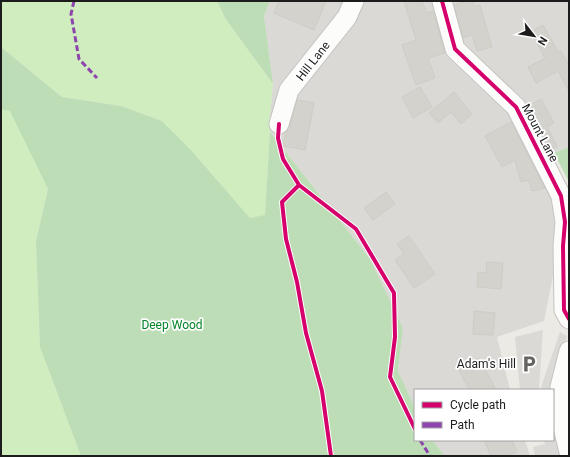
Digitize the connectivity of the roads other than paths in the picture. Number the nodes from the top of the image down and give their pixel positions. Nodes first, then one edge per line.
1 (354, 1) edge
2 (442, 1) edge
3 (279, 124) dead end
4 (566, 273) edge
5 (569, 319) edge
6 (569, 351) edge
7 (569, 452) edge

1 - 3 street, Hill Lane
2 - 4 street, Mount Lane
4 - 5 street, Mount Lane
6 - 7 street

